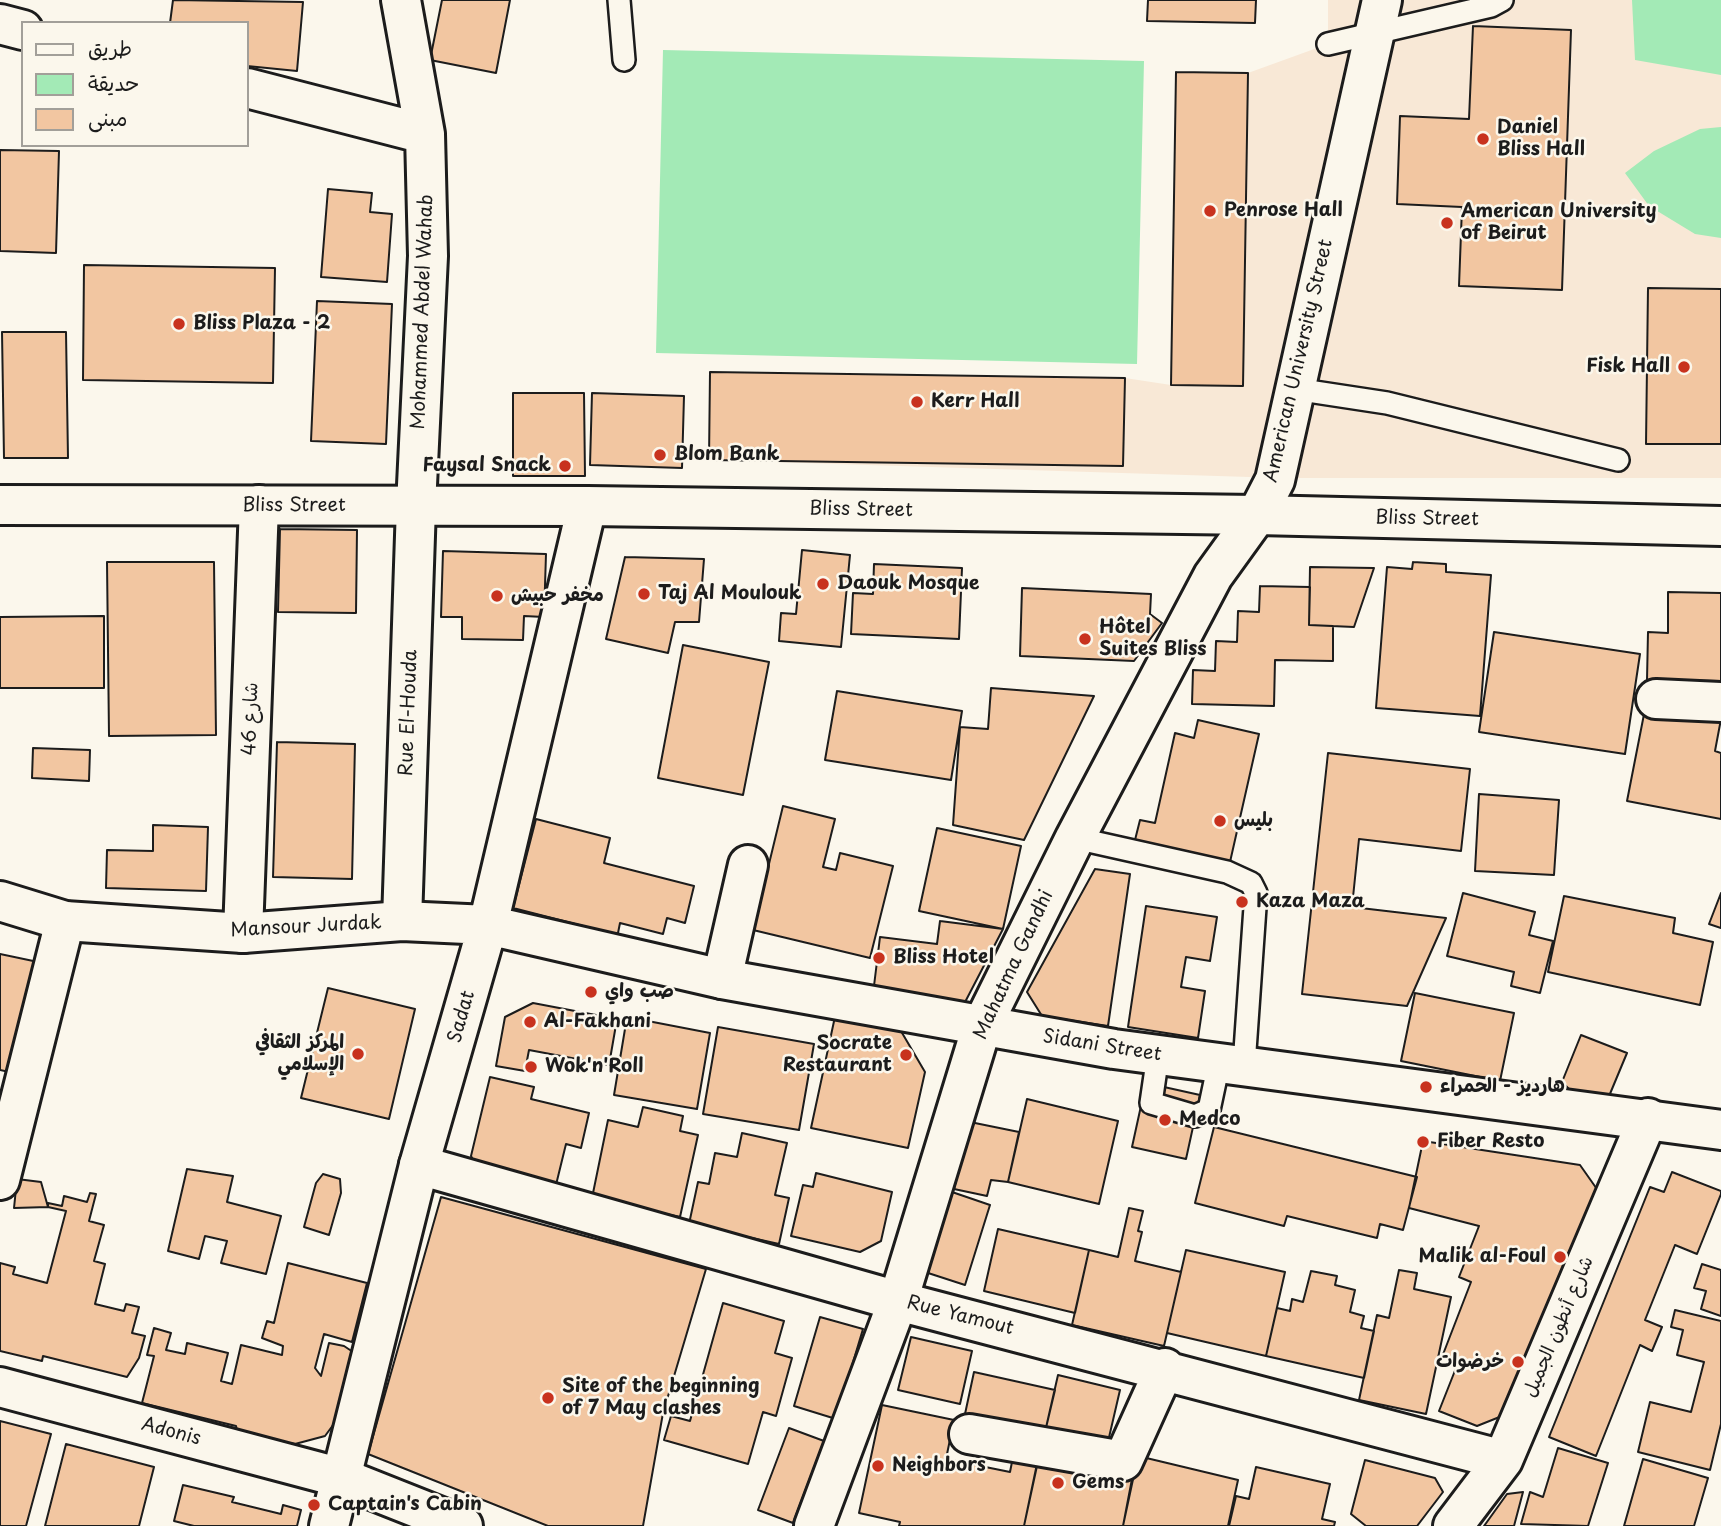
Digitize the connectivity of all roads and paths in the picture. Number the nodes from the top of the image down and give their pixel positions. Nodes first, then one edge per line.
1 (401, 0) edge
2 (619, 0) edge
3 (1502, 0) edge
4 (1377, 18) edge
5 (0, 24) edge
6 (21, 29) edge
7 (1328, 44) dead end
8 (624, 60) dead end
9 (248, 88) edge
10 (425, 134) junction
11 (1295, 389) junction
12 (1618, 460) dead end
13 (0, 505) edge
14 (259, 505) junction
15 (416, 506) junction
16 (587, 506) junction
17 (1257, 515) junction
18 (1721, 526) edge
19 (1656, 699) dead end
20 (1721, 702) edge
21 (1075, 838) junction
22 (748, 864) dead end
23 (0, 901) edge
24 (402, 920) junction
25 (65, 921) junction
26 (488, 925) junction
27 (243, 933) junction
28 (722, 979) junction
29 (982, 1026) junction
30 (1158, 1055) junction
31 (1231, 1064) junction
32 (1648, 1118) junction
33 (1721, 1130) edge
34 (419, 1165) junction
35 (0, 1180) edge
36 (898, 1301) junction
37 (1165, 1368) junction
38 (0, 1387) edge
39 (969, 1434) dead end
40 (1503, 1460) junction
41 (342, 1478) junction
42 (329, 1526) edge
43 (463, 1526) edge
44 (814, 1526) edge
45 (1453, 1526) edge

1 - 10 street, Mohammed Abdel Wahab
2 - 8 lane
3 - 4 lane
4 - 7 lane
4 - 11 street, American University Street
5 - 6 street
9 - 10 street
10 - 15 street, Mohammed Abdel Wahab
11 - 12 lane
11 - 17 street, American University Street
13 - 14 street, Bliss Street
14 - 15 street, Bliss Street
14 - 27 street, شارع 46
15 - 16 street, Bliss Street
15 - 24 street, Rue El-Houda
16 - 17 street, Bliss Street
16 - 26 street, Sadat
17 - 18 street, Bliss Street
17 - 21 street, Mahatma Gandhi
19 - 20 street
21 - 29 street, Mahatma Gandhi
21 - 31 lane
22 - 28 street
23 - 25 street, Mansour Jurdak
24 - 26 street, Mansour Jurdak
24 - 27 street, Mansour Jurdak
25 - 27 street, Mansour Jurdak
25 - 35 street
26 - 28 street, Sidani Street
26 - 34 street, Sadat
28 - 29 street, Sidani Street
29 - 30 street, Sidani Street
29 - 36 street, Mahatma Gandhi
30 - 31 street, Sidani Street
30 - 31 lane
31 - 32 street, Sidani Street
32 - 33 street, Sidani Street
32 - 40 street, شارع أنطون الجميل
34 - 36 street, Rue Yamout
34 - 41 street, Sadat
36 - 37 street, Rue Yamout
36 - 44 street, Mahatma Gandhi
37 - 39 street
37 - 40 street, Rue Yamout
38 - 41 street, Adonis
40 - 45 street, شارع أنطون الجميل
41 - 42 street, Sadat
41 - 43 street, Adonis

